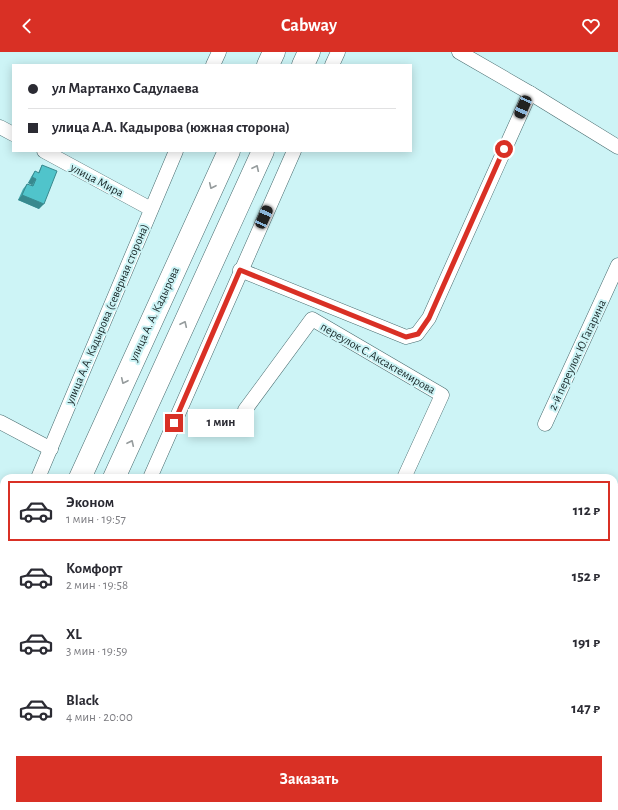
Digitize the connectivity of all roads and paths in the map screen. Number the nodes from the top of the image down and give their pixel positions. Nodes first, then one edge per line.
1 (218, 52) edge
2 (274, 52) edge
3 (308, 52) edge
4 (338, 52) edge
5 (459, 52) edge
6 (213, 64) edge
7 (268, 64) edge
8 (303, 64) edge
9 (332, 64) edge
10 (530, 93) junction
11 (0, 127) edge
12 (12, 133) edge
13 (618, 148) edge
14 (46, 152) edge
15 (176, 152) edge
16 (229, 152) edge
17 (263, 152) edge
18 (294, 152) edge
19 (151, 209) junction
20 (618, 265) edge
21 (240, 270) junction
22 (245, 410) dead end
23 (0, 422) edge
24 (545, 424) dead end
25 (51, 449) junction
26 (40, 474) edge
27 (82, 474) edge
28 (116, 474) edge
29 (152, 474) edge
30 (406, 474) edge

1 - 6 street
2 - 7 main road
3 - 8 main road
4 - 9 street
5 - 10 street
10 - 13 street
10 - 21 street
11 - 12 street
14 - 19 street, улица Мира
15 - 19 street, улица А.А. Кадырова (северная сторона)
16 -> 27 main road, улица А. А. Кадырова
28 -> 17 main road
18 - 21 street
19 - 25 street, улица А.А. Кадырова (северная сторона)
20 - 24 street, 2-й переулок Ю.Гагарина
21 - 29 street
22 - 30 street, переулок С.Аксактемирова
23 - 25 street
25 - 26 street, улица А.А. Кадырова (северная сторона)

